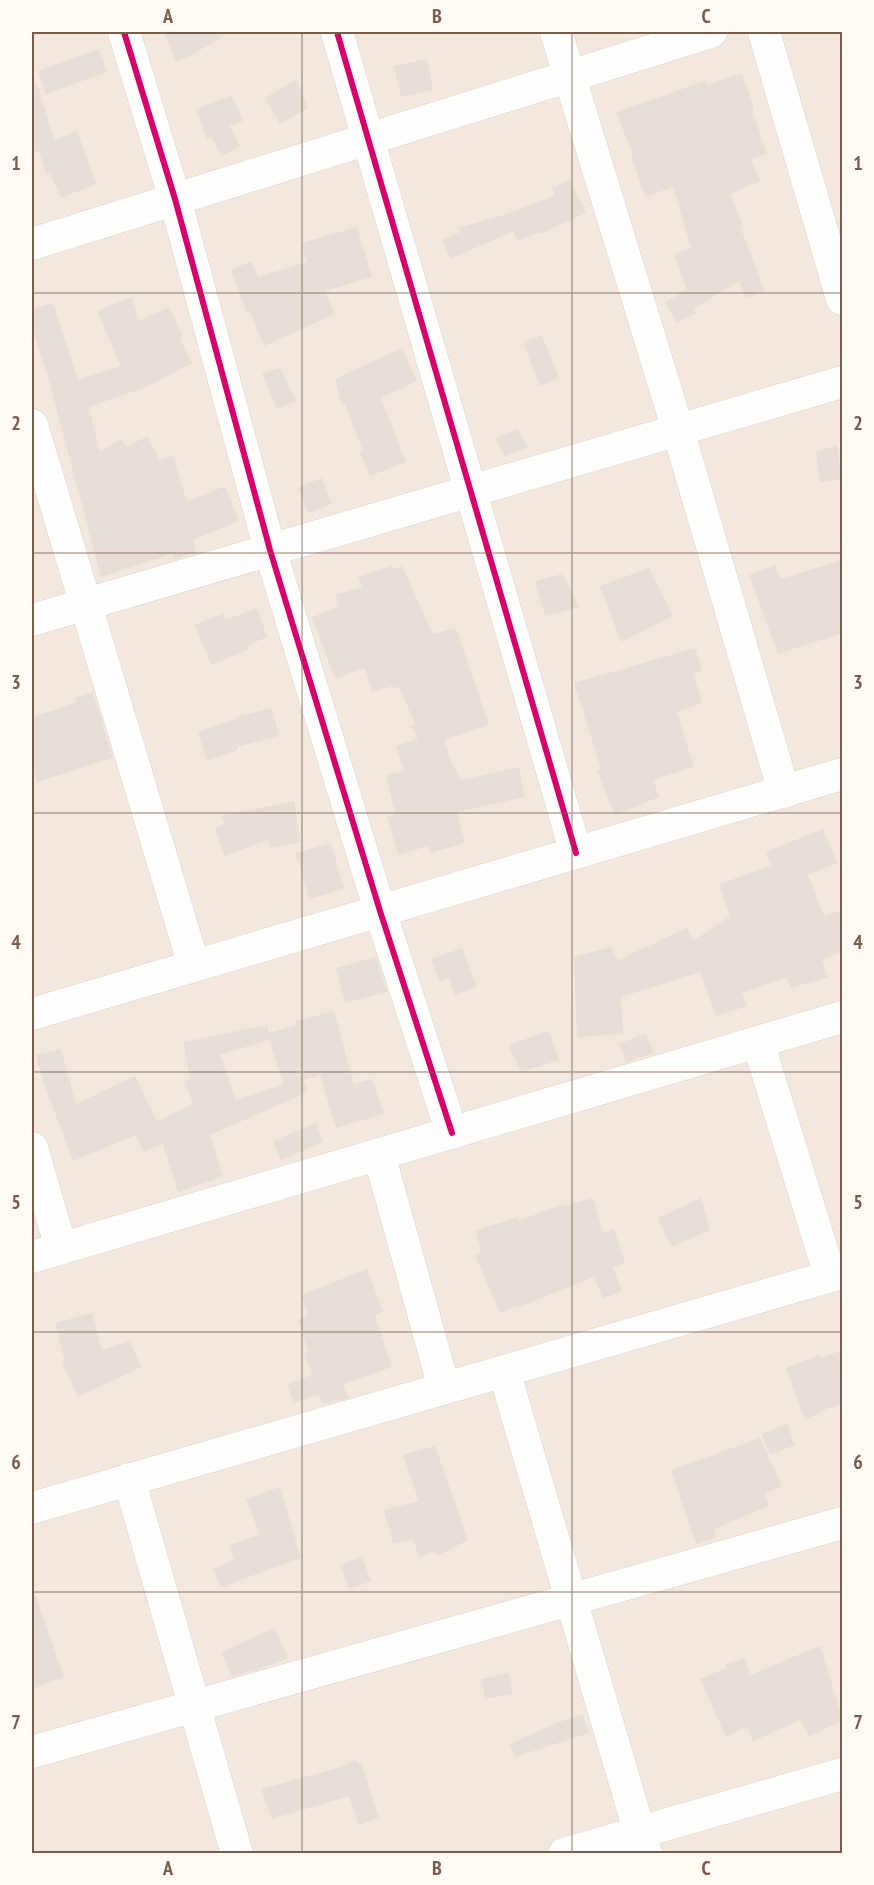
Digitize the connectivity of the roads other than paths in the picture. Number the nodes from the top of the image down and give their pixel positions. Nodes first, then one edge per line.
1 (124, 32) edge
2 (336, 32) edge
3 (556, 32) edge
4 (711, 32) edge
5 (764, 32) edge
6 (568, 76) junction
7 (368, 139) junction
8 (175, 199) junction
9 (32, 244) edge
10 (843, 299) edge
11 (843, 382) edge
12 (32, 425) edge
13 (678, 430) junction
14 (472, 491) junction
15 (270, 550) junction
16 (86, 604) junction
17 (32, 620) edge
18 (842, 778) edge
19 (784, 792) junction
20 (576, 853) junction
21 (380, 911) junction
22 (194, 966) junction
23 (32, 1014) edge
24 (843, 1017) edge
25 (758, 1042) junction
26 (452, 1133) junction
27 (32, 1148) edge
28 (379, 1154) junction
29 (46, 1253) edge
30 (836, 1275) edge
31 (504, 1371) junction
32 (444, 1388) junction
33 (129, 1479) junction
34 (32, 1508) edge
35 (843, 1523) edge
36 (571, 1599) junction
37 (195, 1706) junction
38 (32, 1752) edge
39 (843, 1774) edge
40 (643, 1843) edge
41 (237, 1854) edge
42 (564, 1854) edge

1 - 8 street
2 - 7 street
3 - 6 street
4 - 6 street
5 - 10 street
6 - 7 street
6 - 13 street
7 - 8 street
7 - 14 street
8 - 9 street
8 - 15 street
11 - 13 street
12 - 16 street
13 - 14 street
13 - 19 street
14 - 15 street
14 - 20 street
15 - 16 street
15 - 21 street
16 - 17 street
16 - 22 street
18 - 19 street
19 - 20 street
20 - 21 street
21 - 22 street
21 - 26 street
22 - 23 street
24 - 25 street
25 - 26 street
25 - 30 street
26 - 28 street
27 - 29 street
28 - 29 street
28 - 32 street
30 - 31 street
31 - 32 street
31 - 36 street
32 - 33 street
33 - 34 street
33 - 37 street
35 - 36 street
36 - 37 street
36 - 40 street
37 - 38 street
37 - 41 street
39 - 40 street
40 - 42 street

